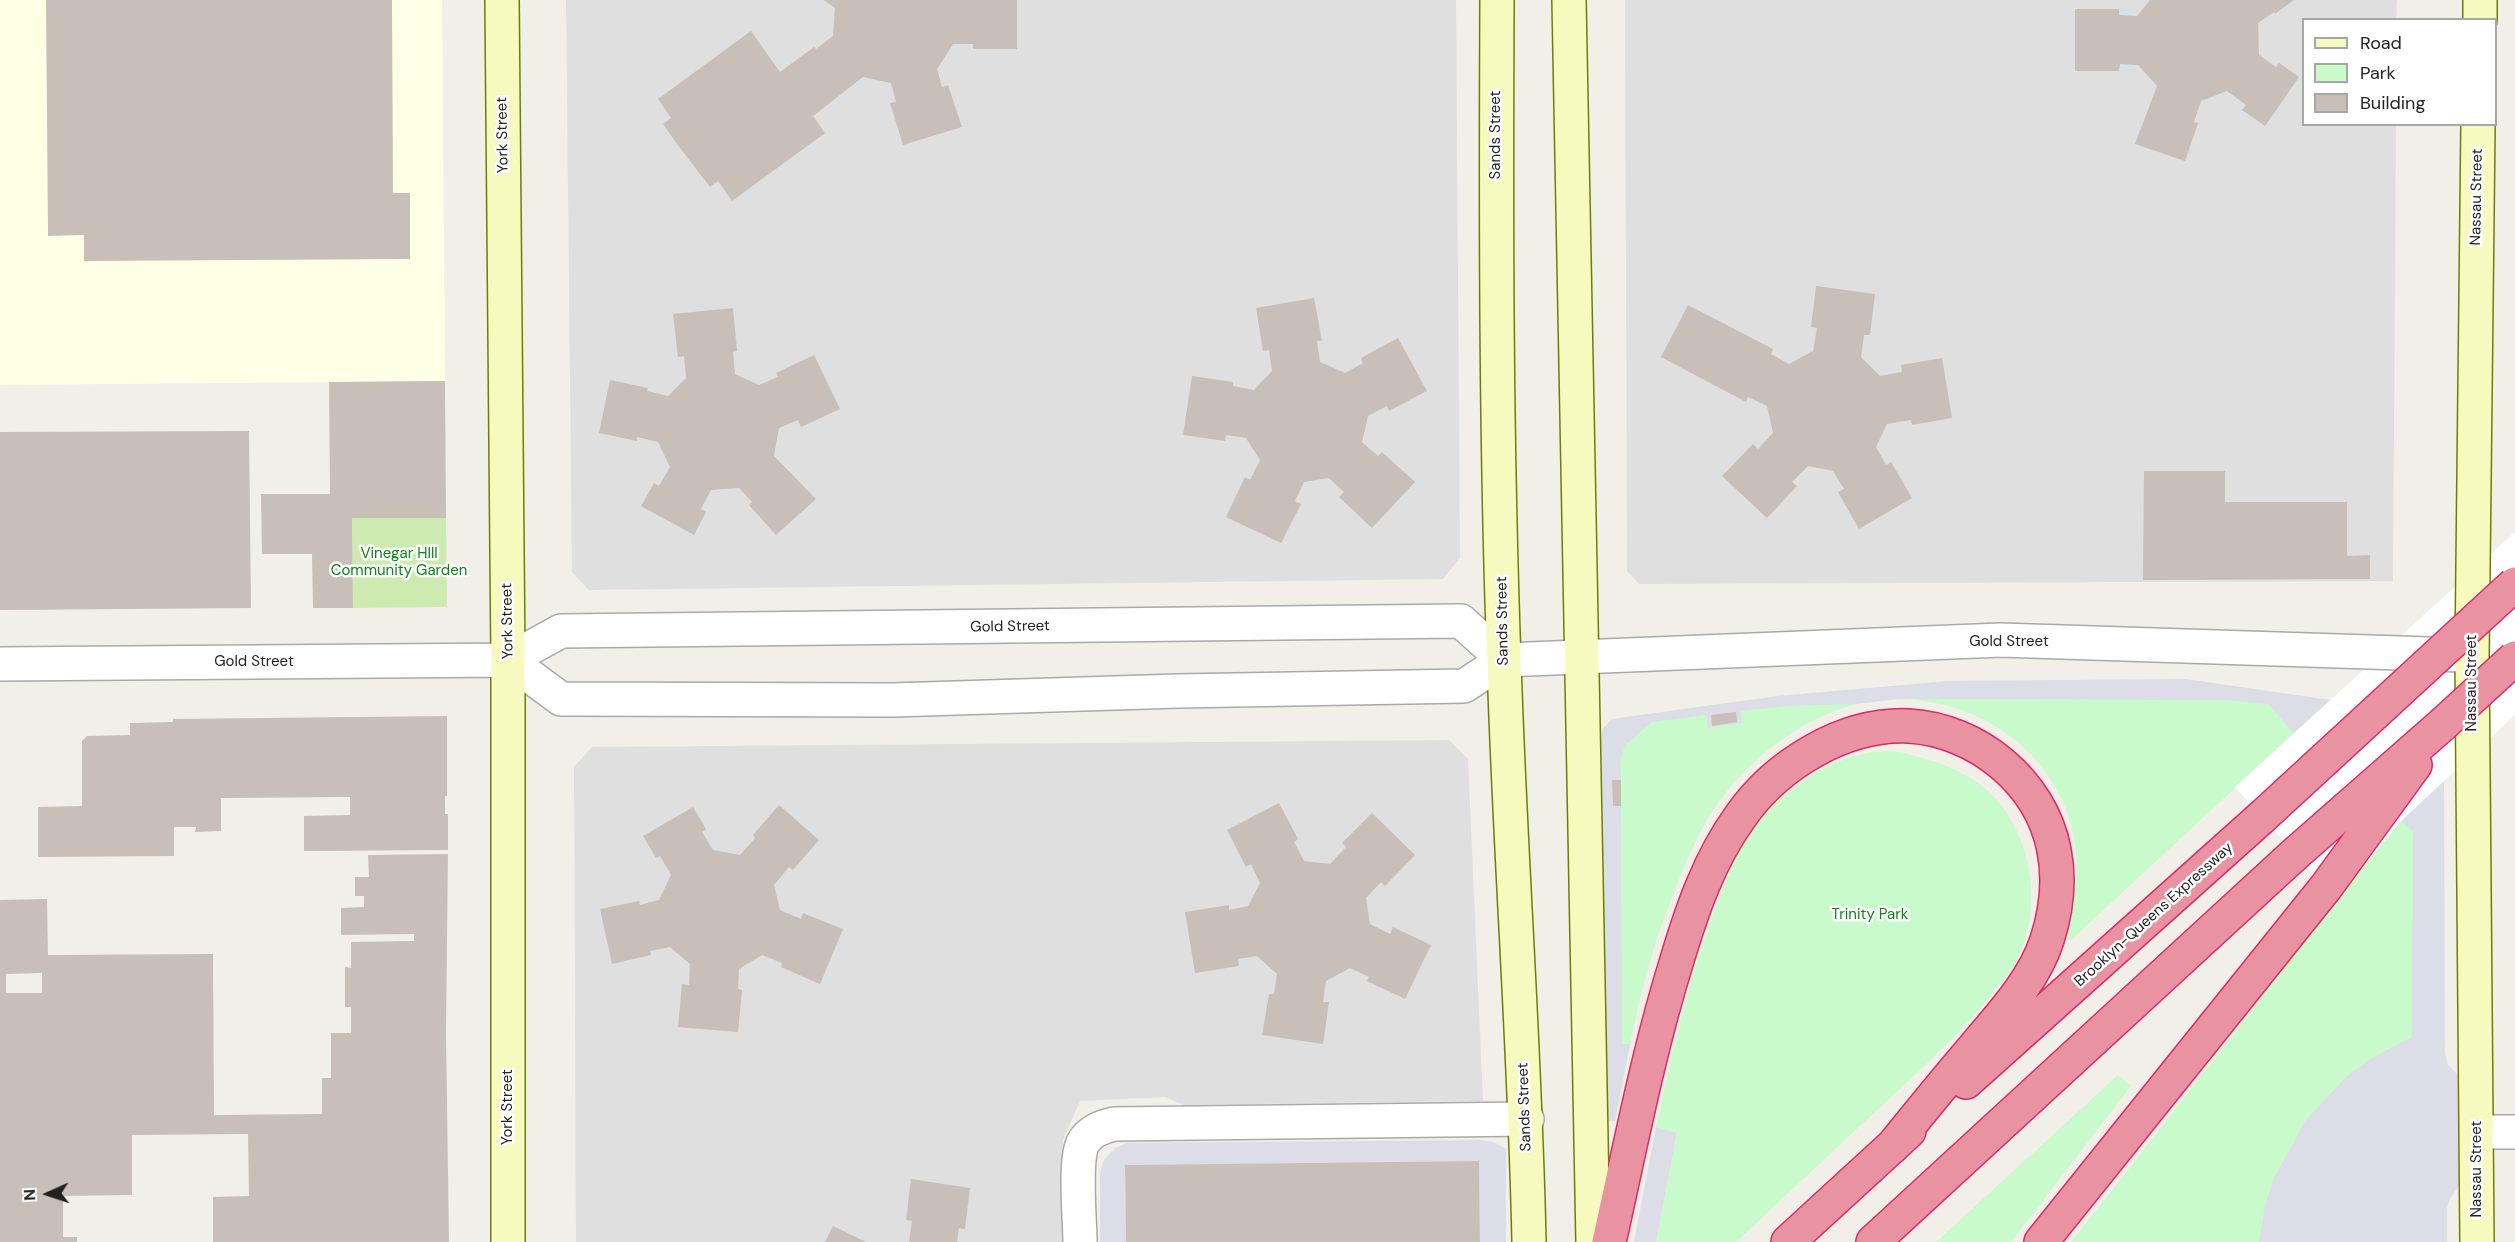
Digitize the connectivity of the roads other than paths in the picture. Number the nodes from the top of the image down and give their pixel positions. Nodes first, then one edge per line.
1 (502, 0) edge
2 (1497, 0) edge
3 (1569, 0) edge
4 (2480, 0) edge
5 (2480, 18) edge
6 (2478, 126) edge
7 (2515, 584) edge
8 (2472, 656) junction
9 (1581, 657) junction
10 (2515, 657) edge
11 (508, 660) junction
12 (1504, 660) junction
13 (0, 664) edge
14 (2443, 724) junction
15 (1527, 1119) junction
16 (2477, 1132) junction
17 (2515, 1132) edge
18 (1892, 1147) junction
19 (508, 1242) edge
20 (1080, 1242) edge
21 (1529, 1242) edge
22 (1593, 1242) edge
23 (1609, 1242) edge
24 (1788, 1242) edge
25 (1873, 1242) edge
26 (2041, 1242) edge
27 (2477, 1242) edge

1 - 11 main road, York Street
2 - 12 main road, Sands Street
3 - 9 main road
4 - 5 main road
6 - 8 main road, Nassau Street
7 - 18 highway, Brooklyn-Queens Expressway, bridge
8 - 9 street, Gold Street
8 - 10 main road, Gold Street
8 - 16 main road, Nassau Street
9 - 12 street, Gold Street
9 - 22 main road
10 - 14 highway, bridge
11 - 12 street
11 - 12 street, Gold Street
11 - 13 street, Gold Street
11 - 19 main road, York Street
12 - 15 main road, Sands Street
14 - 25 highway
14 - 26 highway
15 - 20 street
15 - 21 main road, Sands Street
16 - 17 street
16 - 27 main road, Nassau Street
18 - 23 highway
18 - 24 highway, Brooklyn-Queens Expressway

